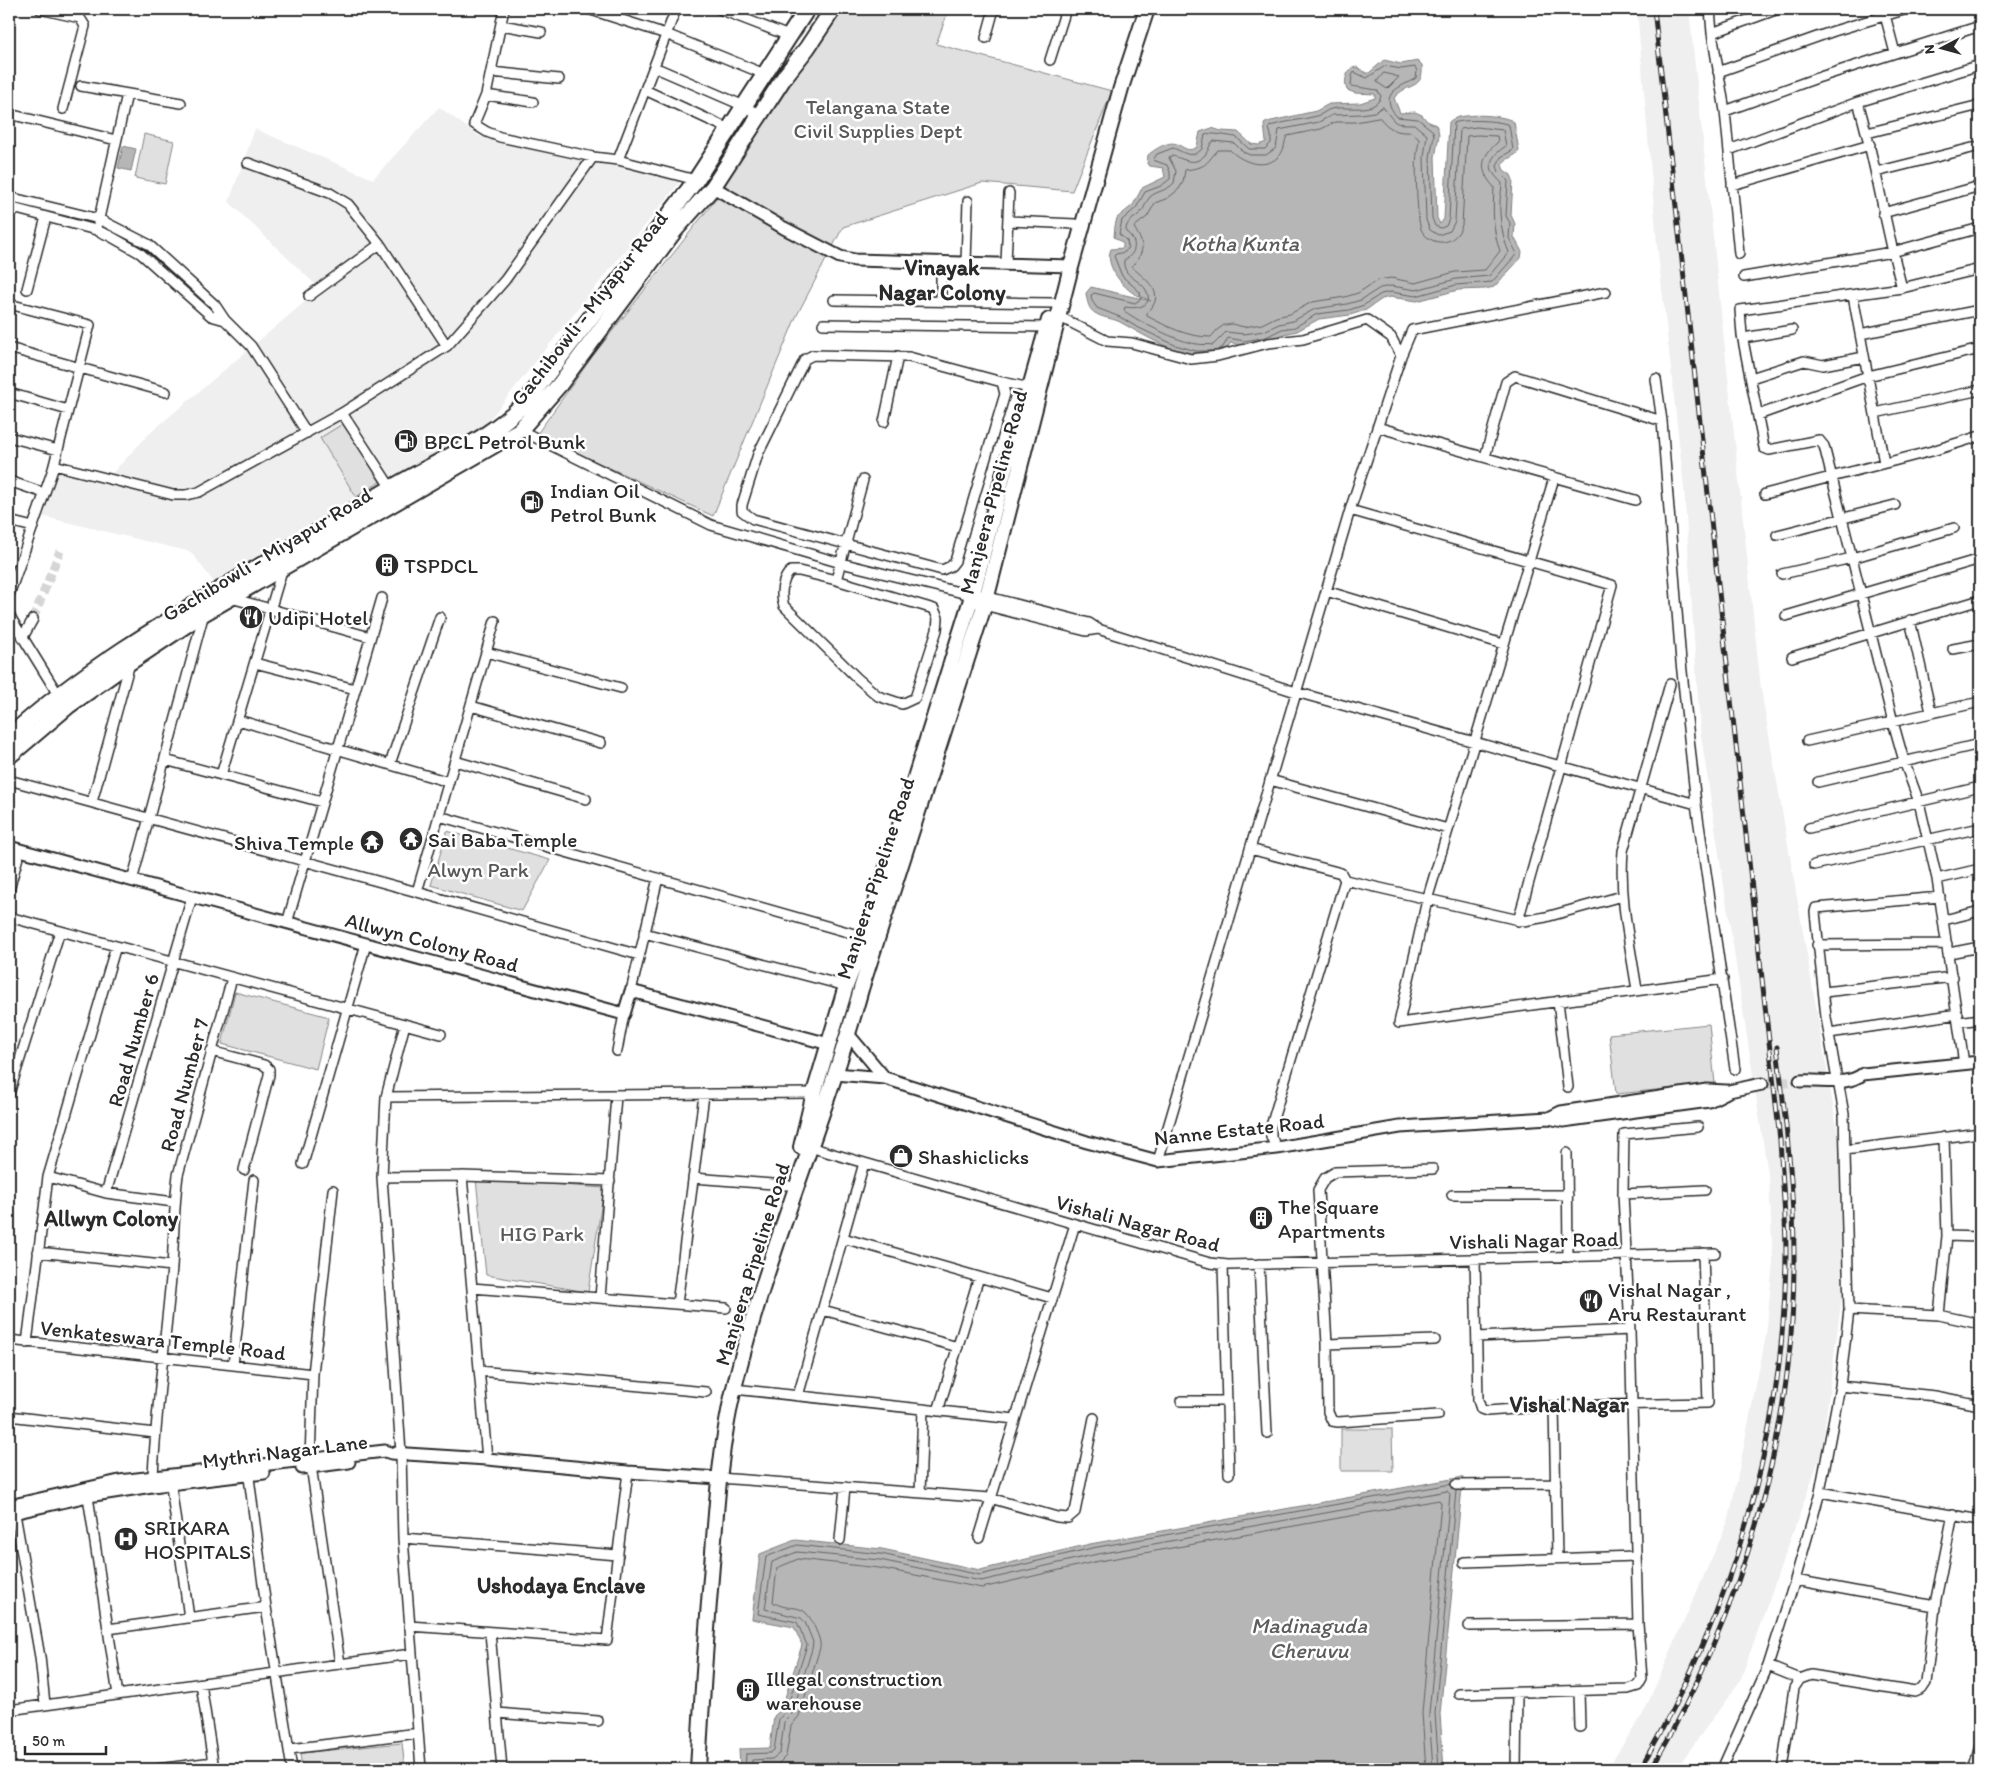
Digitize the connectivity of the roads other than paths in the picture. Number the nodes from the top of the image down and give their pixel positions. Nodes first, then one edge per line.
1 (10, 9) edge
2 (40, 9) edge
3 (504, 9) edge
4 (588, 9) edge
5 (676, 9) edge
6 (719, 9) edge
7 (807, 9) edge
8 (833, 9) edge
9 (994, 9) edge
10 (1066, 9) edge
11 (1138, 9) edge
12 (1147, 9) edge
13 (1710, 9) edge
14 (1778, 9) edge
15 (1907, 9) edge
16 (1888, 13) edge
17 (9, 14) edge
18 (501, 25) junction
19 (1980, 26) edge
20 (542, 32) dead end
21 (1712, 33) junction
22 (666, 34) junction
23 (789, 36) junction
24 (986, 38) dead end
25 (1896, 53) junction
26 (1050, 60) dead end
27 (1980, 65) edge
28 (654, 68) junction
29 (491, 72) junction
30 (1718, 72) junction
31 (763, 76) junction
32 (559, 79) dead end
33 (81, 86) dead end
34 (646, 90) junction
35 (128, 94) junction
36 (486, 95) junction
37 (533, 102) dead end
38 (1858, 102) junction
39 (181, 103) dead end
40 (1980, 105) edge
41 (744, 106) junction
42 (63, 109) dead end
43 (1725, 111) junction
44 (9, 114) edge
45 (760, 115) junction
46 (729, 128) junction
47 (1867, 133) junction
48 (116, 140) junction
49 (1870, 145) junction
50 (1980, 146) edge
51 (1729, 150) junction
52 (593, 157) junction
53 (618, 160) junction
54 (248, 163) dead end
55 (1876, 172) junction
56 (696, 180) junction
57 (1732, 185) junction
58 (1980, 186) edge
59 (713, 187) junction
60 (1009, 193) dead end
61 (9, 196) edge
62 (968, 201) dead end
63 (9, 207) edge
64 (1883, 213) junction
65 (46, 217) junction
66 (99, 219) junction
67 (1008, 221) junction
68 (1075, 224) junction
69 (1980, 228) edge
70 (96, 230) junction
71 (380, 244) junction
72 (655, 245) junction
73 (1892, 252) junction
74 (1739, 254) dead end
75 (941, 261) junction
76 (966, 262) junction
77 (1006, 263) junction
78 (1067, 266) junction
79 (1980, 269) edge
80 (1744, 277) dead end
81 (1902, 288) junction
82 (27, 289) dead end
83 (1606, 292) dead end
84 (310, 296) dead end
85 (1853, 296) junction
86 (834, 300) dead end
87 (941, 301) junction
88 (9, 304) edge
89 (1056, 310) junction
90 (1980, 310) edge
91 (225, 320) junction
92 (823, 324) dead end
93 (1047, 327) junction
94 (1792, 330) dead end
95 (1860, 334) junction
96 (1743, 338) junction
97 (447, 346) junction
98 (9, 348) edge
99 (1980, 349) edge
100 (898, 356) junction
101 (1401, 356) junction
102 (1864, 357) junction
103 (79, 368) junction
104 (1868, 376) junction
105 (1751, 378) junction
106 (1656, 379) dead end
107 (1002, 382) junction
108 (1030, 388) junction
109 (1980, 390) edge
110 (166, 392) dead end
111 (9, 393) edge
112 (68, 410) junction
113 (342, 413) junction
114 (1875, 413) junction
115 (1758, 415) junction
116 (1662, 421) junction
117 (884, 422) dead end
118 (1377, 427) junction
119 (520, 430) junction
120 (307, 433) junction
121 (1980, 436) edge
122 (9, 437) edge
123 (1019, 446) junction
124 (58, 450) junction
125 (1485, 457) junction
126 (1884, 463) junction
127 (54, 464) junction
128 (1832, 477) junction
129 (1554, 478) junction
130 (864, 480) dead end
131 (9, 482) edge
132 (392, 488) junction
133 (44, 493) junction
134 (1766, 494) dead end
135 (1635, 500) dead end
136 (1894, 505) dead end
137 (1350, 510) junction
138 (1842, 518) junction
139 (9, 521) edge
140 (33, 528) junction
141 (1954, 528) dead end
142 (1778, 535) dead end
143 (847, 544) junction
144 (1852, 558) junction
145 (1980, 559) edge
146 (1529, 561) junction
147 (841, 563) junction
148 (283, 567) junction
149 (1782, 574) dead end
150 (836, 580) junction
151 (1326, 591) junction
152 (9, 595) edge
153 (1861, 595) junction
154 (231, 598) junction
155 (382, 598) dead end
156 (976, 598) junction
157 (1980, 600) edge
158 (271, 608) junction
159 (204, 613) junction
160 (9, 615) edge
161 (1786, 616) dead end
162 (440, 617) dead end
163 (34, 619) tunnel mouth
164 (1910, 620) junction
165 (495, 621) dead end
166 (1870, 633) junction
167 (23, 637) junction
168 (370, 637) junction
169 (1503, 644) junction
170 (1980, 644) edge
171 (1953, 649) dead end
172 (486, 652) junction
173 (1792, 657) dead end
174 (130, 662) junction
175 (255, 663) junction
176 (1670, 684) dead end
177 (622, 688) dead end
178 (355, 689) junction
179 (1296, 692) junction
180 (59, 696) junction
181 (1980, 702) edge
182 (470, 706) junction
183 (1931, 712) junction
184 (238, 720) junction
185 (1894, 722) junction
186 (9, 737) edge
187 (1807, 741) dead end
188 (1474, 742) junction
189 (601, 743) dead end
190 (1980, 744) edge
191 (338, 749) junction
192 (9, 756) edge
193 (165, 760) junction
194 (455, 761) junction
195 (1904, 761) junction
196 (390, 764) junction
197 (1561, 767) junction
198 (221, 775) junction
199 (9, 780) edge
200 (1270, 780) junction
201 (449, 782) junction
202 (1818, 782) dead end
203 (1980, 787) edge
204 (1641, 789) junction
205 (586, 799) dead end
206 (92, 802) junction
207 (322, 802) junction
208 (1919, 802) junction
209 (1696, 804) junction
210 (439, 816) junction
211 (149, 819) junction
212 (1810, 828) dead end
213 (1980, 828) edge
214 (1448, 829) junction
215 (1928, 841) junction
216 (14, 849) edge
217 (1250, 849) junction
218 (305, 861) junction
219 (1814, 865) dead end
220 (1980, 869) edge
221 (891, 876) junction
222 (658, 878) junction
223 (1937, 879) junction
224 (1345, 880) junction
225 (132, 881) junction
226 (9, 890) edge
227 (417, 892) junction
228 (1622, 896) junction
229 (192, 897) junction
230 (1940, 897) junction
231 (1428, 900) junction
232 (1980, 911) edge
233 (9, 917) edge
234 (1518, 920) junction
235 (1944, 920) junction
236 (287, 923) junction
237 (60, 931) junction
238 (644, 933) junction
239 (865, 937) junction
240 (366, 944) junction
241 (1817, 945) junction
242 (116, 946) junction
243 (1980, 947) edge
244 (1948, 948) junction
245 (639, 955) junction
246 (174, 962) junction
247 (1952, 977) junction
248 (232, 978) junction
249 (1722, 979) junction
250 (846, 986) junction
251 (1637, 990) junction
252 (630, 991) junction
253 (1824, 992) junction
254 (1558, 1001) junction
255 (347, 1009) junction
256 (624, 1014) junction
257 (1958, 1018) junction
258 (1980, 1020) edge
259 (405, 1024) junction
260 (1829, 1033) junction
261 (441, 1034) dead end
262 (848, 1034) junction
263 (829, 1044) junction
264 (211, 1051) junction
265 (617, 1051) dead end
266 (1980, 1062) edge
267 (1964, 1064) junction
268 (1735, 1069) dead end
269 (836, 1074) junction
270 (885, 1078) junction
271 (1837, 1078) junction
272 (1800, 1081) tunnel mouth
273 (1762, 1084) tunnel mouth
274 (1568, 1087) dead end
275 (814, 1093) junction
276 (9, 1094) edge
277 (704, 1095) junction
278 (616, 1096) junction
279 (386, 1097) junction
280 (1698, 1127) dead end
281 (1980, 1133) edge
282 (1944, 1137) junction
283 (805, 1146) junction
284 (1278, 1148) junction
285 (1845, 1150) junction
286 (1567, 1153) dead end
287 (1158, 1161) junction
288 (864, 1163) junction
289 (304, 1164) dead end
290 (1432, 1169) dead end
291 (244, 1170) dead end
292 (462, 1176) junction
293 (48, 1177) junction
294 (382, 1177) junction
295 (693, 1178) junction
296 (254, 1180) dead end
297 (610, 1181) junction
298 (787, 1185) junction
299 (333, 1190) dead end
300 (1705, 1190) dead end
301 (106, 1193) junction
302 (1623, 1194) junction
303 (1452, 1195) dead end
304 (1568, 1195) junction
305 (174, 1202) junction
306 (1075, 1224) junction
307 (1947, 1236) junction
308 (1980, 1237) edge
309 (843, 1238) junction
310 (38, 1252) junction
311 (1703, 1253) junction
312 (1715, 1253) dead end
313 (1626, 1255) junction
314 (1568, 1257) junction
315 (1475, 1259) junction
316 (1323, 1262) junction
317 (1223, 1264) junction
318 (1259, 1264) junction
319 (172, 1266) junction
320 (979, 1277) junction
321 (472, 1288) junction
322 (600, 1298) junction
323 (1052, 1298) junction
324 (677, 1304) junction
325 (726, 1308) dead end
326 (823, 1310) junction
327 (1849, 1310) junction
328 (1939, 1315) junction
329 (1980, 1324) edge
330 (1630, 1330) junction
331 (1477, 1337) junction
332 (9, 1340) edge
333 (1435, 1340) dead end
334 (27, 1342) junction
335 (1327, 1344) junction
336 (958, 1347) junction
337 (162, 1357) junction
338 (233, 1365) junction
339 (480, 1371) junction
340 (313, 1374) junction
341 (1840, 1386) junction
342 (734, 1389) junction
343 (706, 1392) dead end
344 (798, 1396) junction
345 (1182, 1401) dead end
346 (1227, 1401) junction
347 (1980, 1404) edge
348 (1631, 1405) junction
349 (1554, 1406) junction
350 (923, 1409) junction
351 (938, 1410) junction
352 (1438, 1415) dead end
353 (9, 1416) edge
354 (1015, 1418) junction
355 (1094, 1418) dead end
356 (155, 1433) junction
357 (1267, 1433) dead end
358 (396, 1453) junction
359 (487, 1459) junction
360 (310, 1463) junction
361 (248, 1471) junction
362 (628, 1472) junction
363 (1229, 1474) dead end
364 (152, 1477) junction
365 (715, 1478) junction
366 (170, 1479) junction
367 (1556, 1484) junction
368 (1456, 1486) dead end
369 (845, 1487) junction
370 (88, 1492) junction
371 (1820, 1492) junction
372 (920, 1493) junction
373 (990, 1498) junction
374 (11, 1509) edge
375 (1953, 1514) junction
376 (1980, 1520) edge
377 (403, 1538) junction
378 (979, 1538) dead end
379 (840, 1540) dead end
380 (618, 1555) junction
381 (1636, 1556) junction
382 (1557, 1558) junction
383 (1464, 1562) dead end
384 (1795, 1580) junction
385 (1935, 1606) junction
386 (266, 1607) junction
387 (189, 1618) junction
388 (1638, 1624) junction
389 (409, 1626) junction
390 (1468, 1626) dead end
391 (108, 1629) junction
392 (490, 1632) junction
393 (411, 1654) junction
394 (340, 1664) junction
395 (1768, 1666) junction
396 (278, 1673) junction
397 (1800, 1679) junction
398 (201, 1684) junction
399 (1579, 1691) junction
400 (1516, 1693) junction
401 (1459, 1694) dead end
402 (118, 1695) junction
403 (45, 1704) junction
404 (9, 1710) edge
405 (497, 1713) junction
406 (598, 1721) dead end
407 (1580, 1727) dead end
408 (418, 1733) junction
409 (1980, 1745) edge
410 (290, 1749) junction
411 (214, 1766) edge
412 (157, 1769) edge
413 (292, 1769) edge
414 (420, 1769) edge
415 (502, 1769) edge
416 (690, 1769) edge
417 (698, 1769) edge
418 (1516, 1769) edge
419 (1722, 1769) edge
420 (1782, 1769) edge
421 (1973, 1769) edge

1 - 17 street
2 - 42 street
3 - 18 street
4 - 22 street
5 - 22 street
6 - 23 street
7 - 23 main road
8 - 45 main road, Gachibowli - Miyapur Road
9 - 24 street
10 - 26 street
11 - 68 main road, Manjeera Pipeline Road
12 - 78 main road, Manjeera Pipeline Road
13 - 21 street
14 - 21 street
15 - 16 street
16 - 25 street
16 - 30 street
18 - 20 street
18 - 29 street
19 - 25 street
21 - 30 street
22 - 28 street
22 - 31 street
23 - 31 main road
25 - 43 street
27 - 38 street
28 - 34 street
28 - 41 street
29 - 32 street
29 - 36 street
30 - 43 street
31 - 41 main road
33 - 35 street
34 - 46 street
34 - 53 street
35 - 39 street
35 - 48 street
36 - 37 street
36 - 52 street
38 - 47 street
38 - 51 street
40 - 47 street
41 - 45 street
41 - 46 main road
43 - 51 street
44 - 48 street
45 - 59 main road, Gachibowli - Miyapur Road
46 - 56 main road
47 - 49 street
48 - 66 street
49 - 55 street
49 - 57 street
50 - 55 street
51 - 57 street
52 - 53 street
52 - 97 street
53 - 56 street
54 - 71 street
55 - 64 street
56 - 72 main road
57 - 74 street
58 - 64 street
59 - 72 main road, Gachibowli - Miyapur Road
59 - 75 street
60 - 67 street
61 - 66 street
62 - 76 street
63 - 65 street
64 - 73 street
65 - 70 street
65 - 82 street
66 - 70 street
66 - 91 street
67 - 68 street
67 - 77 street
68 - 78 main road, Manjeera Pipeline Road
69 - 73 street
70 - 91 street
71 - 84 street
71 - 97 street
72 - 119 main road, Gachibowli - Miyapur Road
72 - 132 main road
73 - 80 street
73 - 81 street
75 - 76 street
75 - 87 street
76 - 77 street
77 - 78 street
78 - 89 main road, Manjeera Pipeline Road
79 - 81 street
81 - 85 street
83 - 101 street
85 - 95 street
85 - 96 street
86 - 87 street
87 - 89 street
88 - 103 street
89 - 93 main road, Manjeera Pipeline Road
89 - 101 street
89 - 123 main road, Manjeera Pipeline Road
90 - 95 street
91 - 120 street
92 - 93 street
93 - 108 main road, Manjeera Pipeline Road
94 - 96 street
95 - 102 street
96 - 105 street
97 - 113 street
98 - 103 street
99 - 104 street
100 - 107 street
100 - 117 street
100 - 143 street
101 - 118 street
102 - 104 street
102 - 105 street
103 - 110 street
103 - 112 street
104 - 114 street
104 - 115 street
105 - 115 street
106 - 116 street
107 - 108 street
107 - 143 street
108 - 123 main road, Manjeera Pipeline Road
109 - 114 street
111 - 112 street
112 - 124 street
113 - 120 street
113 - 132 street
114 - 126 street
115 - 128 street
116 - 125 street
116 - 209 street
118 - 125 street
118 - 137 street
119 - 147 street
119 - 148 main road, Gachibowli - Miyapur Road
120 - 127 street
121 - 126 street
122 - 124 street
123 - 156 main road, Manjeera Pipeline Road
124 - 127 street
125 - 129 street
126 - 128 street
127 - 133 street
128 - 134 street
128 - 138 street
129 - 135 street
129 - 146 street
130 - 143 street
131 - 133 street
132 - 180 main road
133 - 140 street
136 - 138 street
137 - 146 street
137 - 151 street
138 - 142 street
138 - 144 street
139 - 140 street
140 - 152 street
141 - 144 street
143 - 147 street
144 - 149 street
144 - 153 street
145 - 153 street
146 - 169 street
146 - 197 street
147 - 150 street
147 - 156 street
148 - 154 main road, Gachibowli - Miyapur Road
148 - 158 street
150 - 150 street
151 - 169 street
151 - 179 street
153 - 161 street
153 - 166 street
154 - 158 street
154 - 159 main road, Gachibowli - Miyapur Road
155 - 168 street
156 - 179 street
156 - 221 main road, Manjeera Pipeline Road
157 - 164 street
158 - 168 street
158 - 175 street
159 - 174 main road, Gachibowli - Miyapur Road
159 - 193 street
160 - 167 street
162 - 196 street
163 - 167 street
164 - 166 street
164 - 183 street
165 - 172 street
166 - 173 street
166 - 185 street
167 - 180 street
168 - 178 street
169 - 188 street
170 - 171 street
172 - 177 street
172 - 182 street
174 - 192 main road, Gachibowli - Miyapur Road
174 - 206 street
175 - 178 street
175 - 184 street
176 - 204 street
178 - 191 street
179 - 188 street
179 - 200 street
180 - 186 main road
181 - 183 street
182 - 189 street
182 - 194 street
183 - 185 street
184 - 191 street
184 - 198 street
185 - 187 street
185 - 195 street
188 - 197 street
188 - 214 street
190 - 195 street
191 - 196 street
191 - 207 street
193 - 198 street
193 - 211 street
194 - 201 street
194 - 205 street
195 - 202 street
195 - 208 street
196 - 201 street
197 - 204 street
197 - 234 street
198 - 207 street
199 - 206 street
200 - 214 street
200 - 217 street
201 - 210 street
203 - 208 street
204 - 209 street
204 - 228 street
206 - 211 street
207 - 218 street
208 - 212 street
208 - 215 street
209 - 249 street
210 - 222 street
210 - 227 street
211 - 218 street
211 - 225 street
213 - 215 street
214 - 231 street
215 - 219 street
215 - 223 street
216 - 225 street, Allwyn Colony Road
216 - 226 street
217 - 224 street
217 - 287 street
218 - 227 street
218 - 236 street
220 - 223 street
221 - 239 main road, Manjeera Pipeline Road
221 - 262 main road, Manjeera Pipeline Road
222 - 238 street
222 - 239 street
223 - 230 street
224 - 231 street
224 - 284 street
225 - 229 street, Allwyn Colony Road
227 - 245 street
228 - 234 street
228 - 251 street
229 - 236 street, Allwyn Colony Road
229 - 246 street, Road Number 6
230 - 235 street
230 - 241 street
231 - 234 street
231 - 254 street
232 - 235 street
233 - 237 street
235 - 244 street
236 - 240 street, Allwyn Colony Road
237 - 242 street
237 - 276 street
238 - 245 street
238 - 250 street
239 - 250 main road, Manjeera Pipeline Road
240 - 255 street
240 - 256 street, Allwyn Colony Road
241 - 244 street
241 - 253 street
242 - 246 street
242 - 293 street
243 - 244 street
244 - 247 street
245 - 252 street
246 - 248 street
246 - 301 street, Road Number 6
247 - 253 street
247 - 257 street
248 - 255 street
248 - 264 street, Road Number 7
249 - 251 street
249 - 268 street
250 - 263 main road, Manjeera Pipeline Road
251 - 254 street
252 - 256 street
252 - 263 street
253 - 260 street
254 - 274 street
255 - 259 street
255 - 289 street
256 - 265 street
257 - 258 street
257 - 260 street
257 - 267 street
259 - 261 street
259 - 279 street
260 - 271 street
262 - 269 main road, Manjeera Pipeline Road
262 - 270 street
263 - 275 main road, Manjeera Pipeline Road
264 - 291 street
264 - 305 street, Road Number 7
266 - 267 street
267 - 271 street
269 - 270 street, Nanne Estate Road
269 - 283 main road, Manjeera Pipeline Road
270 - 287 street, Nanne Estate Road
271 - 272 street
271 - 285 street
273 - 284 street, Nanne Estate Road
275 - 277 street
275 - 283 main road, Manjeera Pipeline Road
277 - 278 street
277 - 295 street
278 - 279 street
278 - 297 street
279 - 294 street
280 - 302 street
281 - 282 street
282 - 285 street
282 - 307 street
283 - 288 street, Vishali Nagar Road
283 - 298 main road, Manjeera Pipeline Road
283 - 342 main road, Manjeera Pipeline Road
284 - 287 street, Nanne Estate Road
285 - 327 street
286 - 304 street
288 - 306 street, Vishali Nagar Road
288 - 309 street
290 - 316 street
292 - 294 street
292 - 297 street
292 - 321 street
293 - 301 street
293 - 310 street
294 - 358 street
295 - 298 street
295 - 324 street
296 - 338 street
297 - 322 street
298 - 365 main road, Manjeera Pipeline Road
299 - 340 street
300 - 302 street
301 - 305 street
302 - 313 street
303 - 304 street
304 - 314 street
305 - 319 street, Road Number 7
306 - 317 street, Vishali Nagar Road
306 - 323 street
307 - 308 street
307 - 328 street
309 - 320 street
309 - 326 street
310 - 319 street
310 - 334 street
311 - 312 street, Vishali Nagar Road
311 - 313 street, Vishali Nagar Road
311 - 348 street
313 - 314 street, Vishali Nagar Road
313 - 330 street
314 - 315 street, Vishali Nagar Road
315 - 316 street, Vishali Nagar Road
315 - 331 street
316 - 318 street, Vishali Nagar Road
316 - 335 street
317 - 318 street, Vishali Nagar Road
317 - 346 street
318 - 357 street
319 - 337 street, Road Number 7
320 - 323 street
320 - 336 street
321 - 322 street
321 - 339 street
322 - 324 street
323 - 354 street
324 - 325 street
326 - 336 street
326 - 344 street
327 - 328 street
327 - 341 street
328 - 329 street
330 - 331 street
330 - 348 street
331 - 349 street
332 - 334 street, Venkateswara Temple Road
333 - 335 street
334 - 337 street, Venkateswara Temple Road
335 - 352 street
336 - 351 street
337 - 338 street, Venkateswara Temple Road
337 - 356 street, Road Number 7
338 - 340 street, Venkateswara Temple Road
339 - 343 street
339 - 359 street
340 - 360 street
341 - 347 street
341 - 371 street
342 - 344 street
342 - 365 main road, Manjeera Pipeline Road
344 - 350 street
345 - 346 street
346 - 363 street
348 - 349 street
348 - 381 street
349 - 367 street
350 - 351 street
350 - 372 street
351 - 354 street
353 - 356 street
354 - 373 street
355 - 373 street
356 - 364 street, Road Number 7
358 - 359 street, Mythri Nagar Lane
358 - 360 street, Mythri Nagar Lane
358 - 377 street
359 - 362 street, Mythri Nagar Lane
360 - 361 street, Mythri Nagar Lane
360 - 394 street
361 - 366 street, Mythri Nagar Lane
361 - 386 street
362 - 365 street, Mythri Nagar Lane
362 - 380 street
364 - 366 street, Mythri Nagar Lane
364 - 370 street, Mythri Nagar Lane
365 - 369 street
365 - 416 main road, Manjeera Pipeline Road
365 - 417 main road, Manjeera Pipeline Road
366 - 370 street, Mythri Nagar Lane
366 - 387 street
367 - 368 street
367 - 382 street
369 - 372 street
369 - 379 street
370 - 374 street, Mythri Nagar Lane
370 - 391 street
371 - 375 street
371 - 384 street
372 - 373 street
373 - 378 street
374 - 403 street
375 - 376 street
375 - 385 street
377 - 380 street
377 - 389 street
380 - 392 street
381 - 382 street
381 - 388 street
382 - 383 street
384 - 385 street
384 - 395 street
385 - 397 street
386 - 387 street
386 - 396 street
387 - 391 street
388 - 390 street
388 - 399 street
389 - 392 street
389 - 393 street
391 - 402 street
392 - 405 street
393 - 394 street
393 - 408 street
394 - 396 street
395 - 397 street
395 - 419 street
396 - 398 street
396 - 410 street
397 - 420 street
398 - 402 street
398 - 411 street
399 - 400 street
399 - 407 street
400 - 401 street
400 - 418 street
402 - 403 street
403 - 404 street
405 - 406 street
405 - 415 street
408 - 410 street
408 - 414 street
409 - 421 street
410 - 413 street
411 - 412 street

